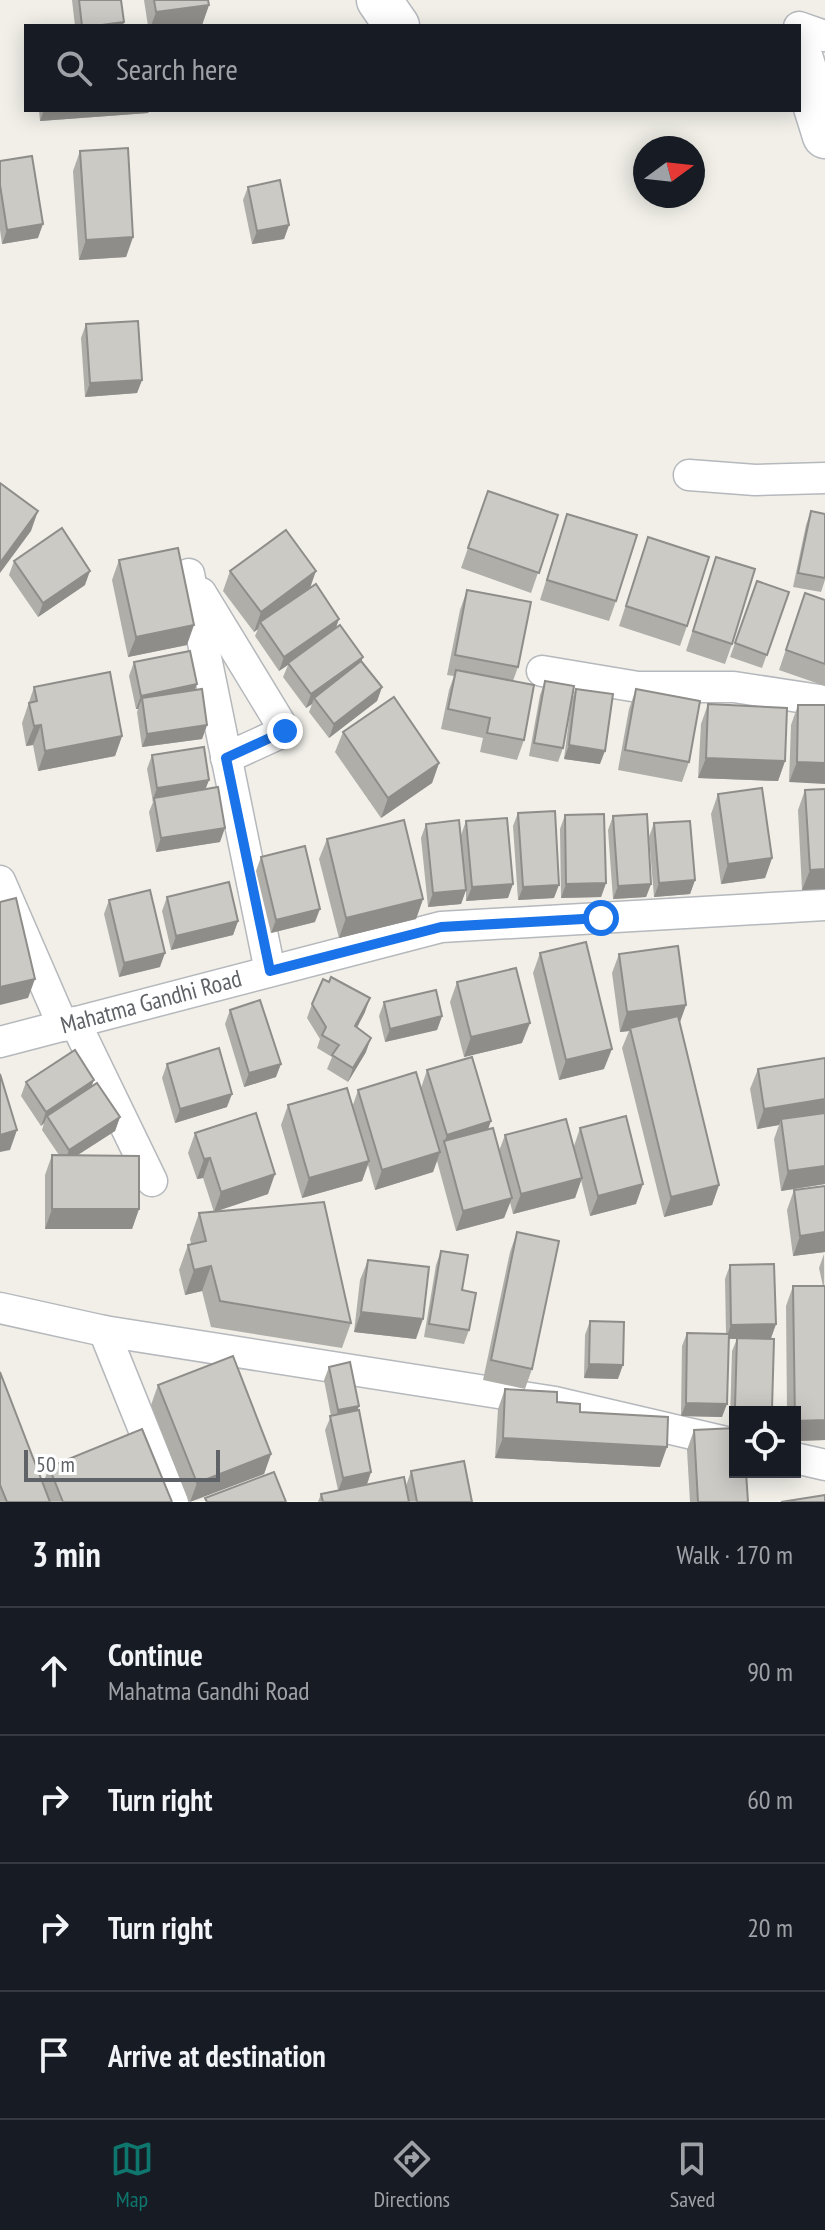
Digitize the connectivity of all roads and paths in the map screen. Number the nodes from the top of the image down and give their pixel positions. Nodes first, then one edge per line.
1 (379, 0) edge
2 (396, 24) edge
3 (801, 43) edge
4 (825, 136) edge
5 (689, 475) dead end
6 (825, 478) edge
7 (542, 671) dead end
8 (825, 701) edge
9 (226, 758) junction
10 (0, 881) edge
11 (825, 905) edge
12 (270, 971) junction
13 (69, 1024) junction
14 (0, 1042) edge
15 (152, 1181) dead end
16 (0, 1308) edge
17 (104, 1331) junction
18 (729, 1443) edge
19 (801, 1459) edge
20 (825, 1465) edge
21 (173, 1502) edge

1 - 2 street
3 - 4 street
5 - 6 street
7 - 8 street
9 - 9 street
9 - 12 street
10 - 13 street
11 - 12 street, Mahatma Gandhi Road
12 - 13 street, Mahatma Gandhi Road
13 - 14 street, Mahatma Gandhi Road
13 - 15 street
16 - 17 street
17 - 18 street
17 - 21 street
19 - 20 street

